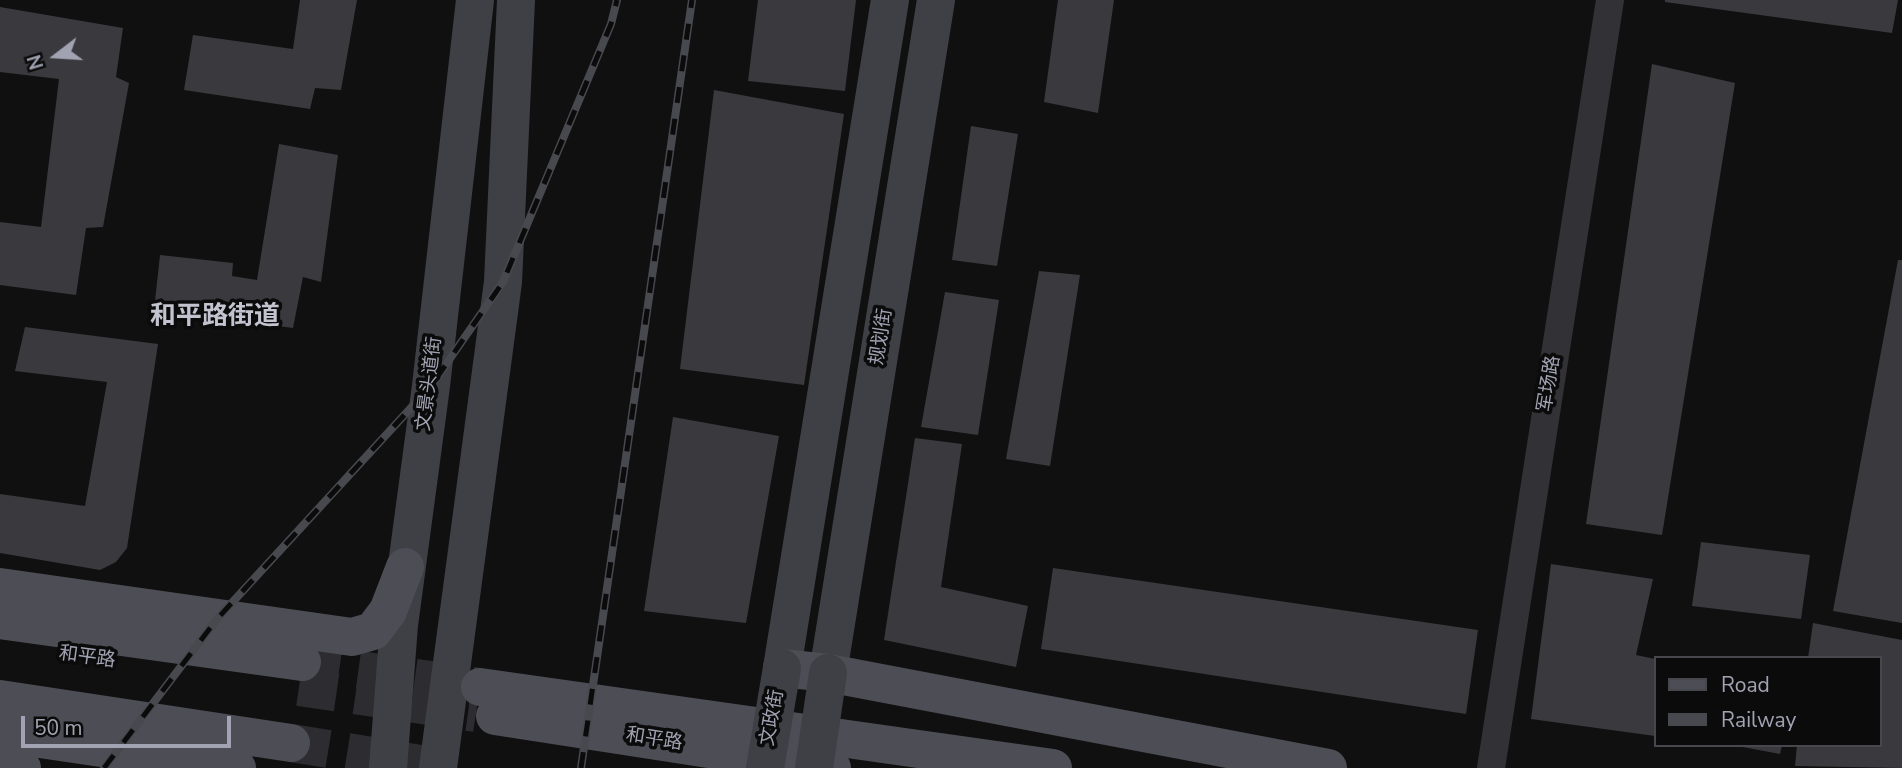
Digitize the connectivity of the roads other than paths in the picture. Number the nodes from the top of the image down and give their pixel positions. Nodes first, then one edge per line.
1 (475, 0) edge
2 (516, 0) edge
3 (890, 0) edge
4 (936, 0) edge
5 (1610, 0) edge
6 (405, 567) junction
7 (0, 587) edge
8 (0, 620) edge
9 (0, 646) edge
10 (782, 668) junction
11 (828, 673) junction
12 (0, 699) edge
13 (0, 733) edge
14 (291, 743) tunnel mouth
15 (0, 764) edge
16 (22, 768) edge
17 (237, 768) edge
18 (388, 768) edge
19 (438, 768) edge
20 (765, 768) edge
21 (814, 768) edge
22 (831, 768) edge
23 (1052, 768) edge
24 (1328, 768) edge
25 (1491, 768) edge

1 - 6 main road, 文景头道街
2 - 19 main road
3 - 10 main road
4 - 11 main road, 规划街
5 - 25 street, 军场路
6 - 7 main road
6 - 18 main road, 文景头道街
8 - 9 main road, 和平路
10 - 11 main road
10 - 20 main road, 文政街, bridge
11 - 21 main road, bridge
11 - 24 main road
12 - 14 main road
13 - 17 main road
15 - 16 main road
22 - 23 main road, 和平路

